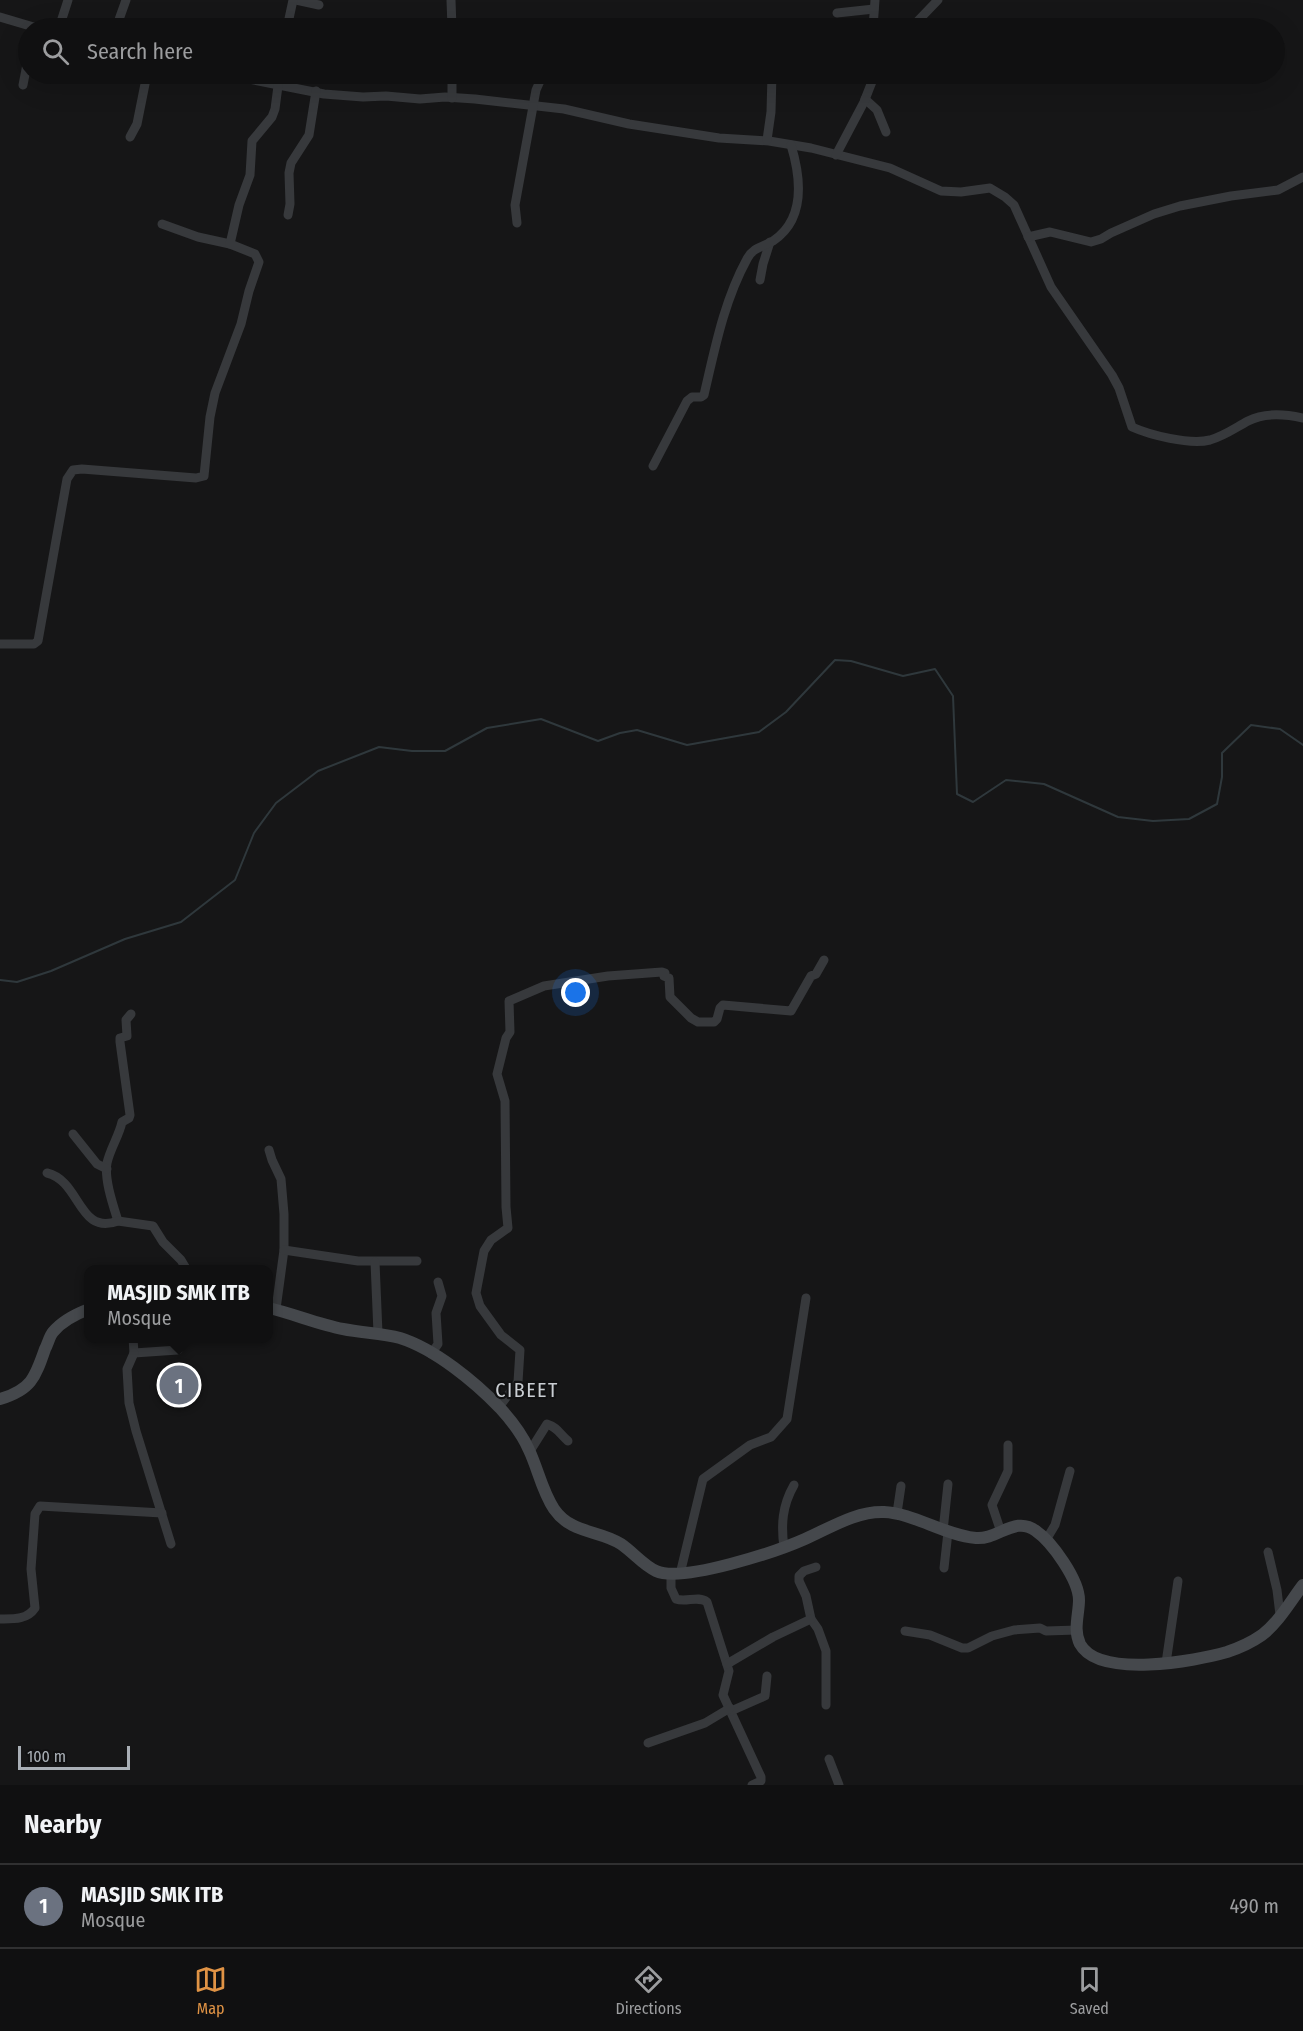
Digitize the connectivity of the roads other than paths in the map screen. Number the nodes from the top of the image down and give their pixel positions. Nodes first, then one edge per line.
1 (68, 0) edge
2 (126, 0) edge
3 (294, 0) edge
4 (451, 0) edge
5 (938, 0) edge
6 (320, 5) dead end
7 (874, 5) edge
8 (837, 13) dead end
9 (0, 16) edge
10 (62, 18) edge
11 (120, 18) edge
12 (290, 18) edge
13 (452, 18) edge
14 (921, 18) edge
15 (18, 22) edge
16 (145, 84) edge
17 (267, 84) edge
18 (452, 84) edge
19 (538, 84) edge
20 (772, 84) edge
21 (871, 84) edge
22 (276, 86) junction
23 (316, 91) junction
24 (452, 98) junction
25 (865, 99) junction
26 (533, 106) junction
27 (886, 132) dead end
28 (130, 137) dead end
29 (767, 140) junction
30 (791, 145) junction
31 (836, 155) junction
32 (1303, 177) edge
33 (288, 215) dead end
34 (517, 223) dead end
35 (162, 224) dead end
36 (1028, 237) junction
37 (770, 242) junction
38 (230, 244) junction
39 (760, 280) dead end
40 (1303, 418) edge
41 (653, 466) dead end
42 (0, 644) edge
43 (824, 960) dead end
44 (131, 1014) dead end
45 (73, 1134) dead end
46 (269, 1150) dead end
47 (106, 1169) junction
48 (47, 1173) dead end
49 (118, 1221) junction
50 (284, 1250) junction
51 (417, 1261) dead end
52 (375, 1262) junction
53 (184, 1265) edge
54 (438, 1282) dead end
55 (806, 1298) dead end
56 (273, 1309) edge
57 (84, 1311) edge
58 (378, 1333) junction
59 (133, 1343) edge
60 (178, 1350) dead end
61 (134, 1353) junction
62 (431, 1354) junction
63 (0, 1400) edge
64 (499, 1407) junction
65 (568, 1441) dead end
66 (1008, 1445) dead end
67 (530, 1451) junction
68 (1070, 1471) dead end
69 (948, 1484) dead end
70 (794, 1485) dead end
71 (901, 1486) dead end
72 (162, 1513) junction
73 (897, 1513) junction
74 (945, 1531) junction
75 (1000, 1532) junction
76 (1046, 1540) junction
77 (171, 1544) dead end
78 (784, 1548) junction
79 (1268, 1552) dead end
80 (816, 1567) dead end
81 (944, 1568) dead end
82 (676, 1574) junction
83 (1178, 1581) dead end
84 (1303, 1585) edge
85 (1280, 1615) junction
86 (811, 1618) junction
87 (0, 1619) edge
88 (1077, 1630) junction
89 (905, 1631) dead end
90 (1166, 1663) junction
91 (727, 1664) junction
92 (767, 1676) dead end
93 (826, 1705) dead end
94 (730, 1709) junction
95 (648, 1743) dead end
96 (829, 1759) dead end
97 (764, 1782) edge
98 (752, 1785) edge
99 (839, 1785) edge

1 - 10 street
2 - 11 street
3 - 6 street
3 - 12 street
4 - 13 street
5 - 14 street
7 - 8 street
9 - 15 street
16 - 28 street
17 - 22 street
18 - 24 street
19 - 26 street
20 - 29 street
21 - 25 street
22 - 23 street
22 - 38 street
23 - 24 street
23 - 33 street
24 - 26 street
25 - 27 street
25 - 31 street
26 - 29 street
26 - 34 street
29 - 30 street
30 - 31 street
30 - 37 street
31 - 36 street
32 - 36 street
35 - 38 street
36 - 40 street
37 - 39 street
37 - 41 street
38 - 42 street
43 - 64 street
44 - 47 street
45 - 47 street
46 - 50 street
47 - 49 street
48 - 49 street
49 - 53 street
50 - 52 street
50 - 56 street
51 - 52 street
52 - 58 street
54 - 62 street
55 - 82 street
56 - 58 main road
57 - 63 main road
58 - 62 main road
59 - 61 street
60 - 61 street
61 - 72 street
62 - 64 main road
64 - 67 main road
65 - 67 street
66 - 75 street
67 - 82 main road
68 - 76 street
69 - 74 street
70 - 78 street
71 - 73 street
72 - 77 street
72 - 87 street
73 - 74 main road
73 - 78 main road
74 - 75 main road
74 - 81 street
75 - 76 main road
76 - 88 main road
78 - 82 main road
79 - 85 street
80 - 86 street
82 - 91 street
83 - 90 street
84 - 85 main road
85 - 90 main road
86 - 91 street
86 - 93 street
88 - 89 street
88 - 90 main road
91 - 94 street
92 - 94 street
94 - 95 street
94 - 97 street
96 - 99 street
97 - 98 street

